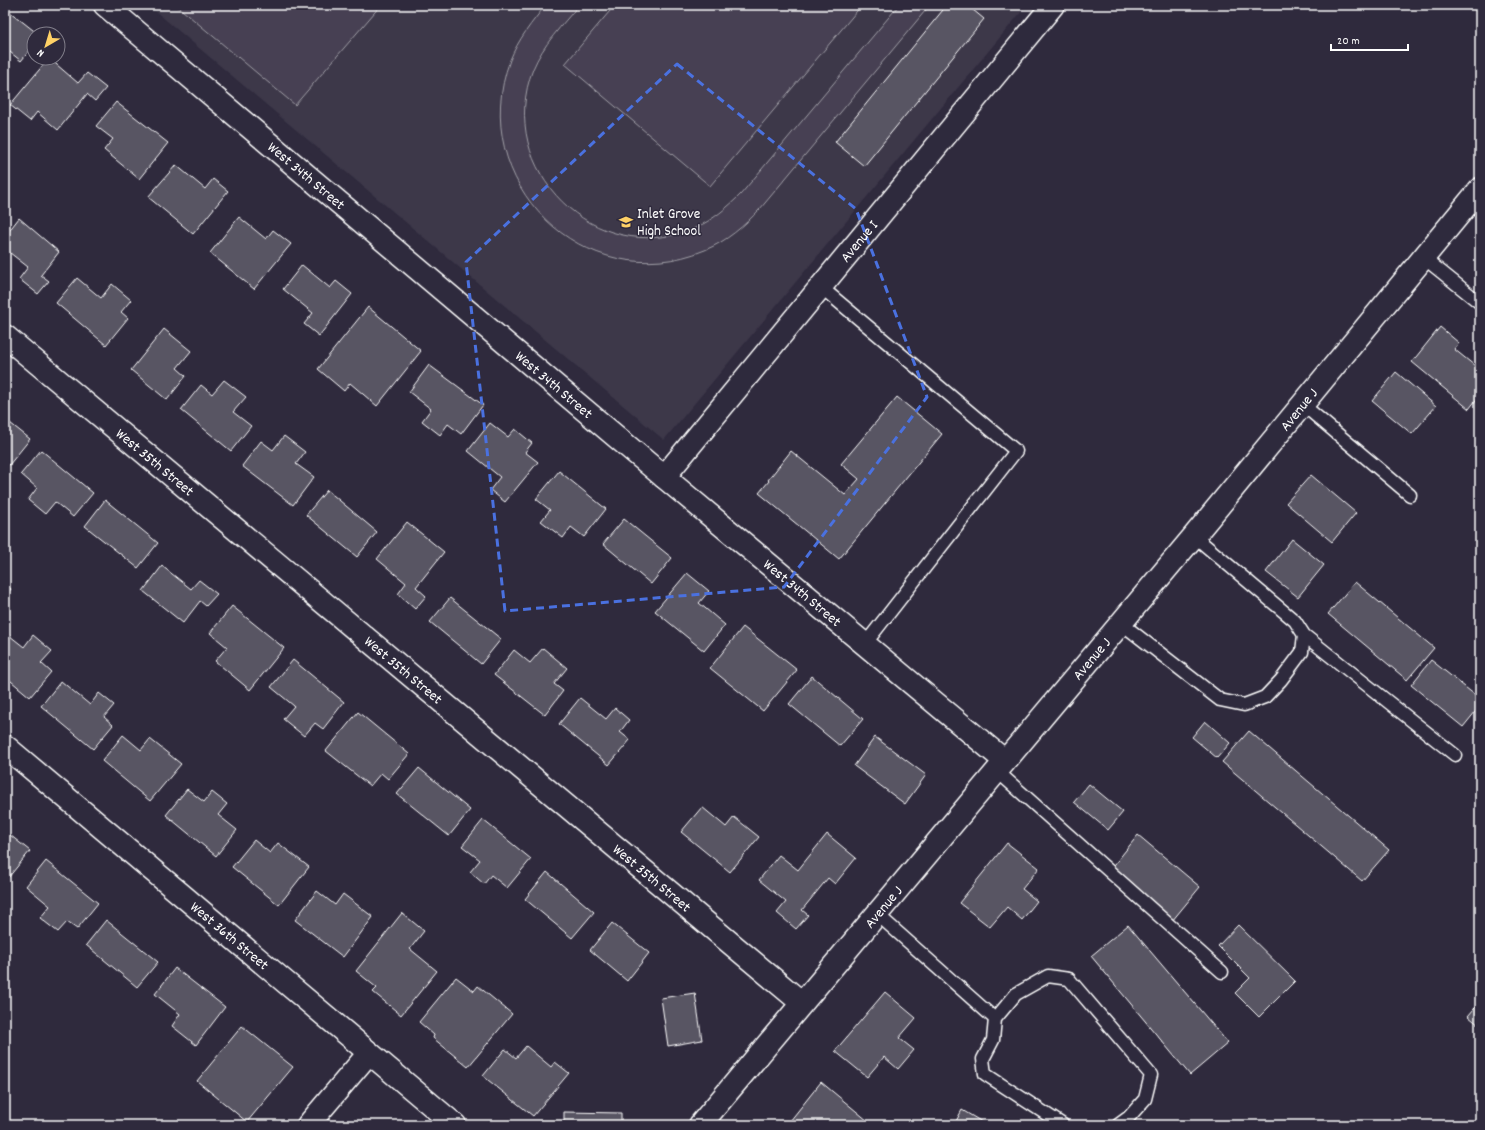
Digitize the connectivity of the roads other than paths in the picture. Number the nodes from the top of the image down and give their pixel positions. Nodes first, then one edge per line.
1 (105, 5) edge
2 (1053, 5) edge
3 (1480, 189) edge
4 (1424, 258) junction
5 (820, 287) junction
6 (1480, 302) edge
7 (5, 336) edge
8 (1302, 404) junction
9 (664, 477) junction
10 (1410, 495) dead end
11 (1194, 536) junction
12 (1121, 623) junction
13 (1304, 635) junction
14 (865, 644) junction
15 (5, 746) edge
16 (1455, 755) dead end
17 (1001, 766) junction
18 (876, 914) junction
19 (1222, 972) dead end
20 (802, 1003) junction
21 (995, 1018) junction
22 (369, 1053) junction
23 (308, 1125) edge
24 (455, 1125) edge
25 (700, 1125) edge
26 (1063, 1125) edge
27 (1118, 1125) edge

1 - 9 street, West 34th Street
2 - 5 street, Avenue I
3 - 4 street, Avenue J
4 - 6 lane
4 - 8 street, Avenue J
5 - 9 street, Avenue I
5 - 14 lane
7 - 20 street, West 35th Street
8 - 10 lane
8 - 11 street, Avenue J
9 - 14 street, West 34th Street
11 - 12 street, Avenue J
11 - 13 lane
12 - 13 lane
12 - 17 street, Avenue J
13 - 16 lane
14 - 17 street, West 34th Street
15 - 22 street, West 36th Street
17 - 18 street, Avenue J
17 - 19 lane
18 - 20 street, Avenue J
18 - 21 lane
20 - 25 street, Avenue J
21 - 26 lane
21 - 27 lane
22 - 23 street
22 - 24 street, West 36th Street

